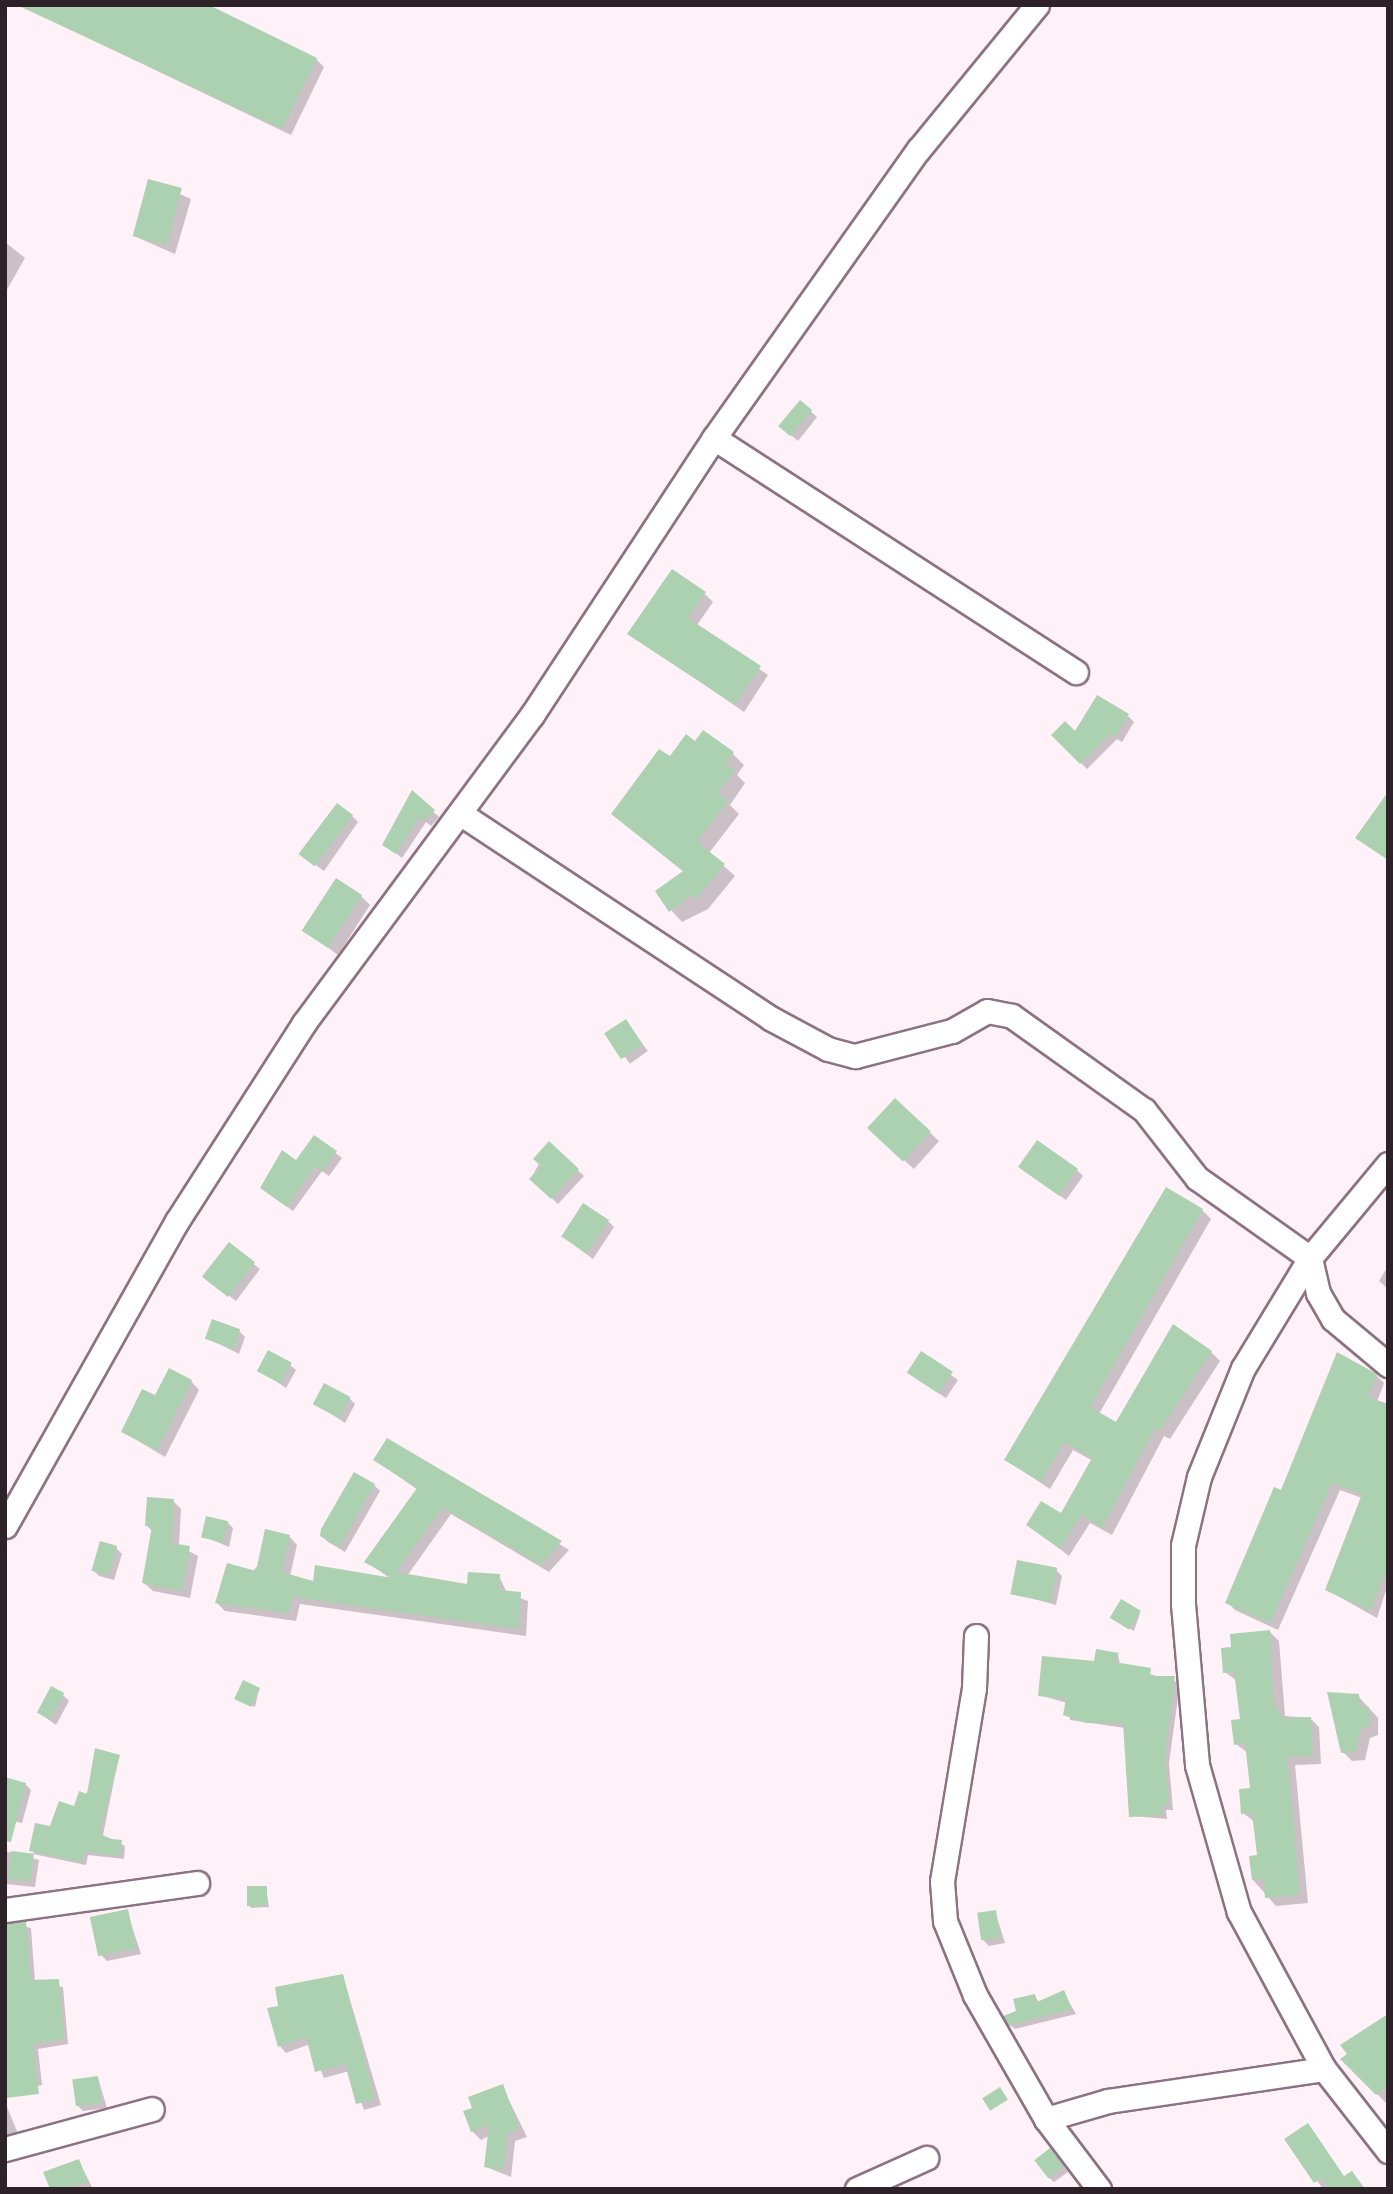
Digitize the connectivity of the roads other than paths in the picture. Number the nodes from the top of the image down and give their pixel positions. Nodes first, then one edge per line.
1 (1037, 5) edge
2 (713, 438) junction
3 (1076, 672) dead end
4 (461, 814) junction
5 (1387, 1167) edge
6 (1310, 1258) junction
7 (1388, 1365) edge
8 (5, 1526) edge
9 (976, 1636) dead end
10 (197, 1883) dead end
11 (5, 1910) edge
12 (1324, 2069) junction
13 (152, 2109) dead end
14 (1046, 2119) junction
15 (5, 2150) edge
16 (1388, 2151) edge
17 (926, 2158) dead end
18 (857, 2189) edge
19 (1100, 2189) edge

1 - 2 street
2 - 3 street
2 - 4 street
4 - 6 street
4 - 8 street
5 - 6 street
6 - 7 street
6 - 12 street
9 - 14 street
10 - 11 street
12 - 14 street
12 - 16 street
13 - 15 street
14 - 19 street
17 - 18 street

